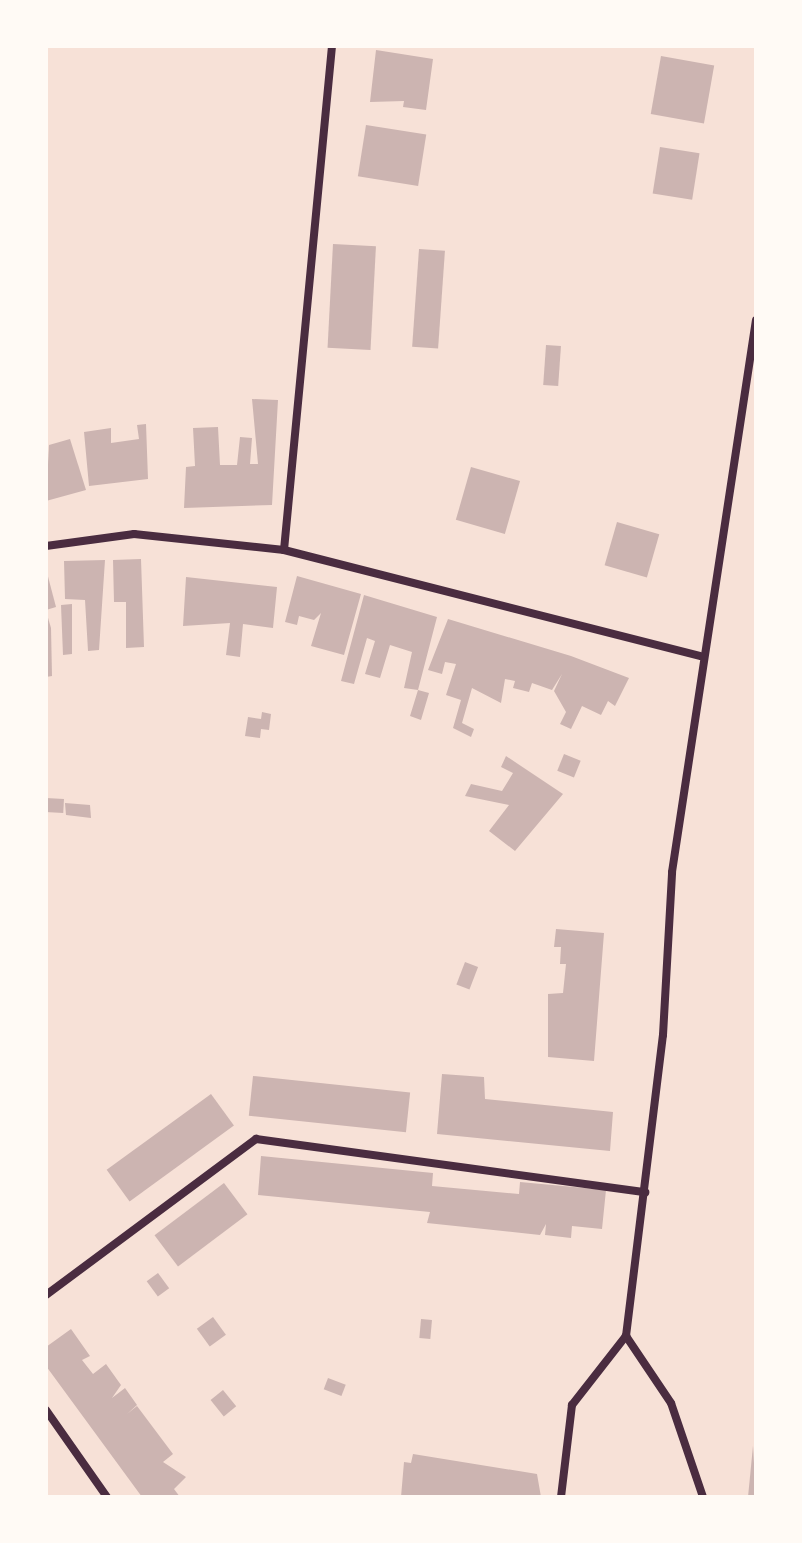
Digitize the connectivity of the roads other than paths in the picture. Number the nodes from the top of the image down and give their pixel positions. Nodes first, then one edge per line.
1 (332, 46) edge
2 (756, 320) edge
3 (46, 546) edge
4 (284, 550) junction
5 (700, 656) junction
6 (645, 1192) junction
7 (46, 1295) edge
8 (626, 1336) junction
9 (46, 1410) edge
10 (107, 1497) edge
11 (561, 1497) edge
12 (703, 1497) edge

1 - 4 street
2 - 5 street
3 - 4 street
4 - 5 street
5 - 6 street
6 - 7 street
6 - 8 street
8 - 11 street
8 - 12 street
9 - 10 street

